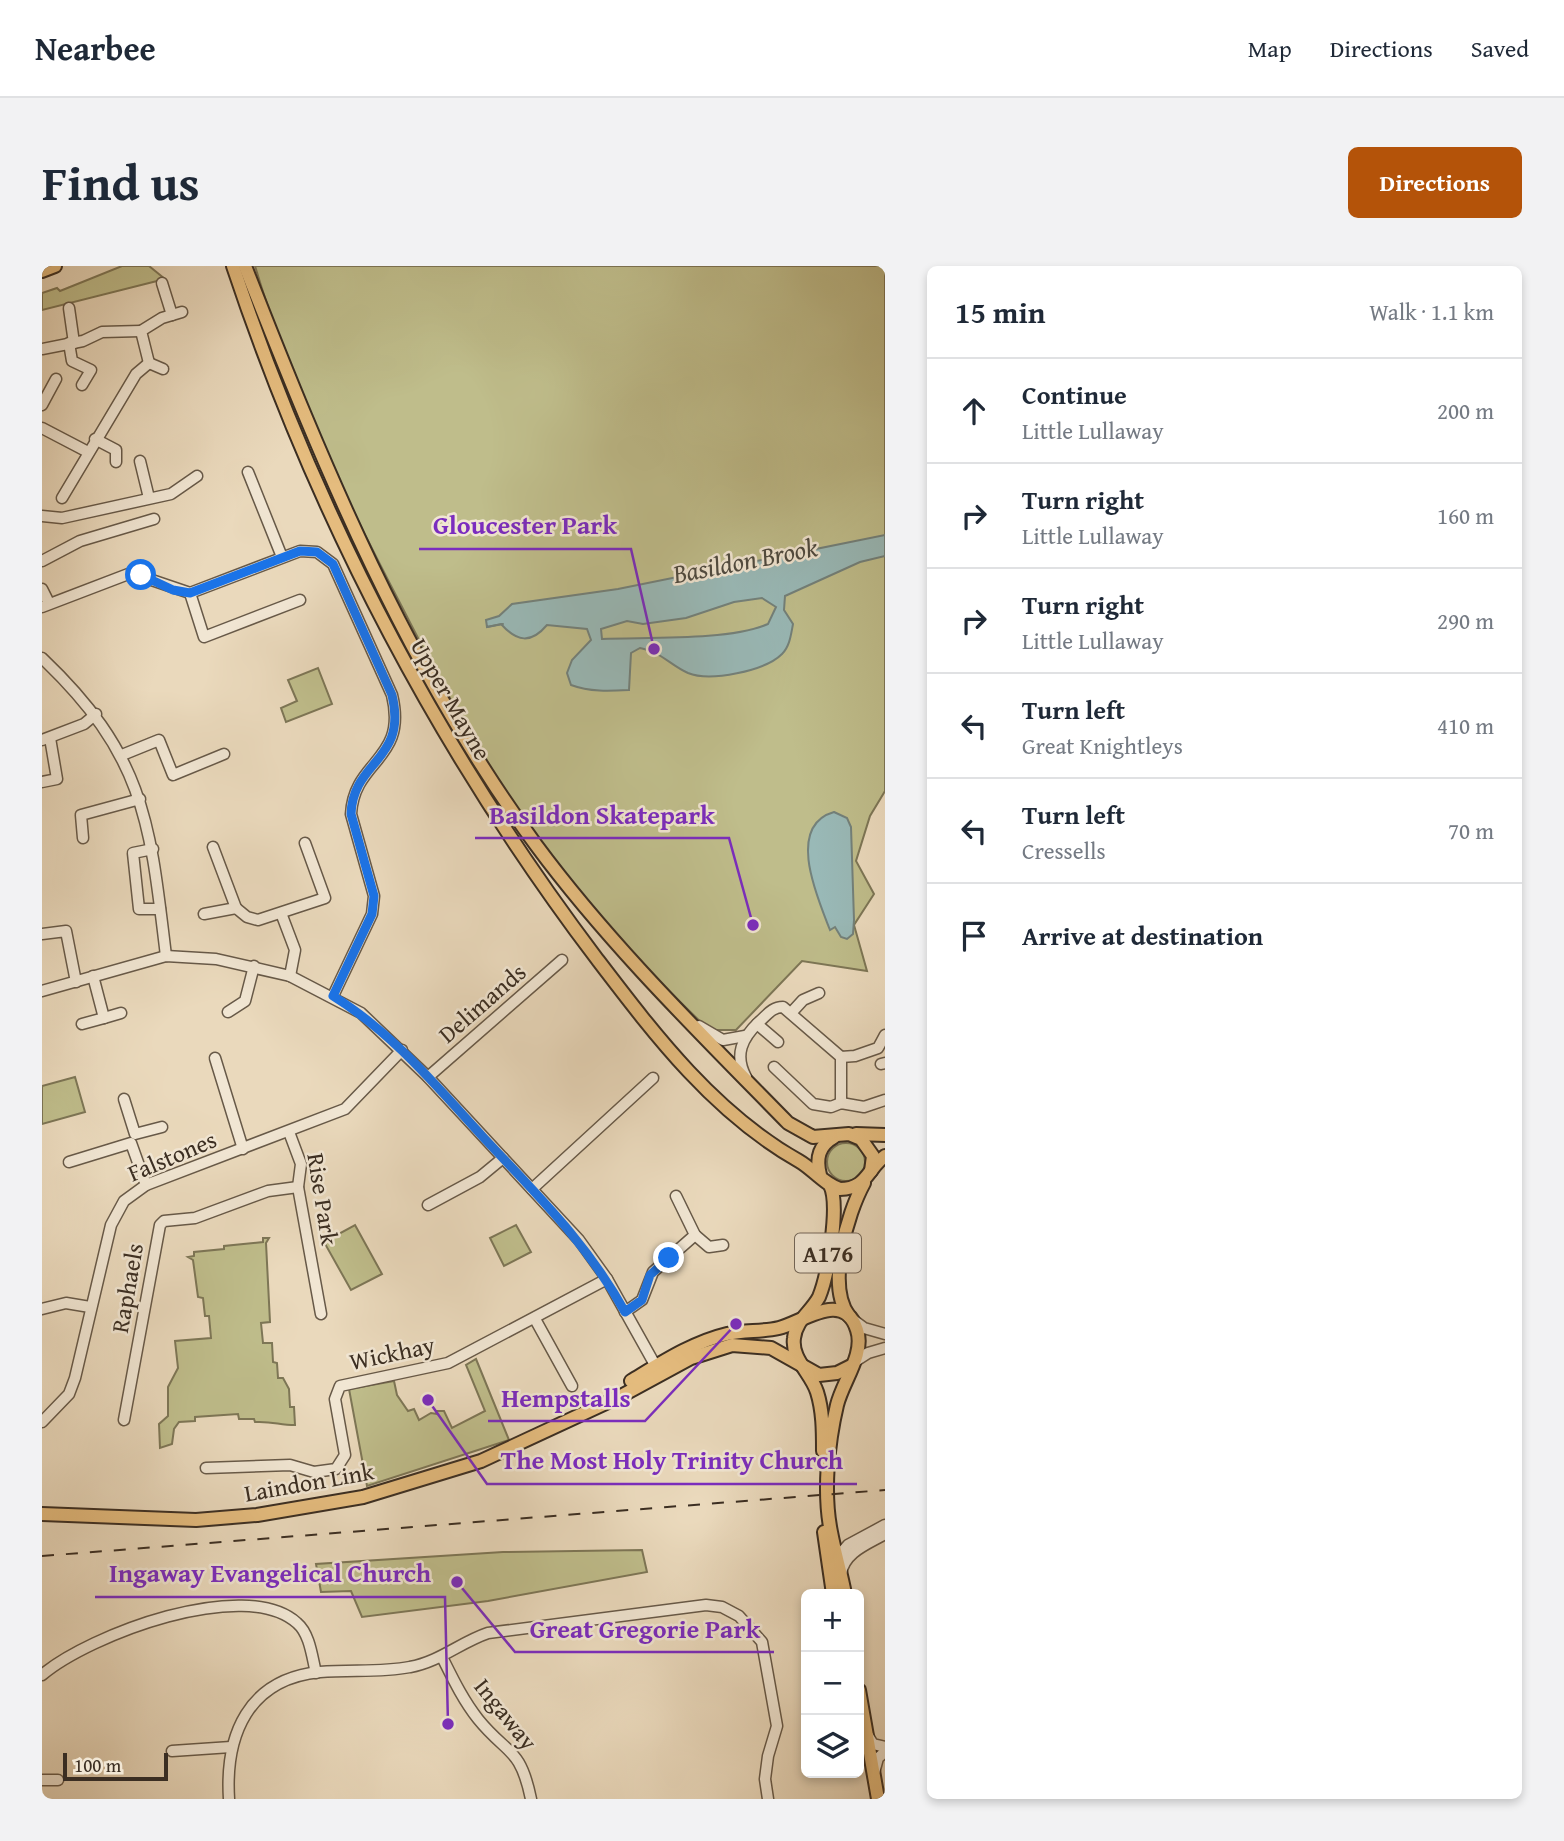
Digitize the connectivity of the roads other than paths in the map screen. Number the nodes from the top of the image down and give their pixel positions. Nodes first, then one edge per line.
1 (55, 266) edge
2 (233, 266) edge
3 (245, 266) edge
4 (252, 266) edge
5 (42, 271) edge
6 (162, 283) dead end
7 (259, 301) junction
8 (69, 308) dead end
9 (182, 312) dead end
10 (172, 315) junction
11 (141, 331) junction
12 (71, 343) junction
13 (42, 349) edge
14 (149, 363) junction
15 (163, 369) dead end
16 (56, 379) dead end
17 (82, 385) dead end
18 (42, 405) edge
19 (42, 428) edge
20 (95, 439) junction
21 (88, 452) junction
22 (140, 461) dead end
23 (116, 462) dead end
24 (248, 472) dead end
25 (197, 476) dead end
26 (62, 498) dead end
27 (149, 498) junction
28 (42, 516) edge
29 (154, 519) dead end
30 (282, 557) junction
31 (42, 561) edge
32 (42, 589) edge
33 (190, 593) junction
34 (300, 600) dead end
35 (46, 605) edge
36 (42, 658) edge
37 (96, 714) junction
38 (46, 739) edge
39 (224, 754) dead end
40 (122, 755) junction
41 (42, 782) edge
42 (140, 799) junction
43 (83, 838) dead end
44 (305, 843) dead end
45 (213, 847) dead end
46 (153, 849) junction
47 (236, 908) junction
48 (160, 909) junction
49 (281, 913) junction
50 (204, 914) dead end
51 (42, 934) edge
52 (166, 956) junction
53 (562, 960) dead end
54 (254, 966) junction
55 (93, 976) junction
56 (290, 976) junction
57 (76, 982) junction
58 (42, 991) edge
59 (819, 993) dead end
60 (333, 996) junction
61 (228, 1012) dead end
62 (792, 1012) junction
63 (121, 1013) dead end
64 (688, 1017) junction
65 (104, 1018) junction
66 (82, 1024) dead end
67 (757, 1024) junction
68 (885, 1035) edge
69 (745, 1036) junction
70 (778, 1042) dead end
71 (402, 1050) junction
72 (881, 1050) edge
73 (841, 1056) junction
74 (215, 1058) dead end
75 (774, 1067) dead end
76 (428, 1077) junction
77 (653, 1077) dead end
78 (748, 1081) junction
79 (124, 1099) dead end
80 (885, 1100) edge
81 (841, 1103) junction
82 (162, 1127) dead end
83 (289, 1132) junction
84 (843, 1135) junction
85 (885, 1135) edge
86 (133, 1139) junction
87 (243, 1149) junction
88 (885, 1156) edge
89 (503, 1158) junction
90 (69, 1162) dead end
91 (868, 1177) junction
92 (825, 1180) junction
93 (146, 1185) junction
94 (298, 1187) junction
95 (532, 1189) junction
96 (676, 1195) dead end
97 (428, 1205) dead end
98 (695, 1235) junction
99 (723, 1245) dead end
100 (607, 1279) junction
101 (90, 1307) junction
102 (42, 1309) edge
103 (625, 1312) junction
104 (321, 1314) dead end
105 (804, 1316) junction
106 (535, 1319) junction
107 (852, 1319) junction
108 (885, 1334) edge
109 (885, 1349) edge
110 (851, 1366) junction
111 (803, 1367) junction
112 (658, 1370) junction
113 (572, 1386) dead end
114 (124, 1420) dead end
115 (42, 1422) edge
116 (206, 1468) dead end
117 (42, 1514) edge
118 (885, 1525) edge
119 (885, 1534) edge
120 (833, 1541) junction
121 (848, 1545) junction
122 (837, 1555) junction
123 (841, 1574) junction
124 (832, 1589) edge
125 (839, 1589) edge
126 (844, 1589) edge
127 (442, 1657) junction
128 (316, 1672) junction
129 (42, 1675) edge
130 (864, 1730) edge
131 (864, 1736) edge
132 (864, 1741) edge
133 (230, 1747) junction
134 (885, 1747) edge
135 (173, 1751) dead end
136 (885, 1752) edge
137 (873, 1775) junction
138 (42, 1780) edge
139 (58, 1780) dead end
140 (229, 1799) edge
141 (531, 1799) edge
142 (768, 1799) edge
143 (872, 1799) edge
144 (878, 1799) edge

1 - 5 main road
2 - 92 main road, Upper Mayne
3 - 7 main road, Upper Mayne
4 - 7 main road
6 - 10 street
7 - 64 main road, Upper Mayne
8 - 12 street
9 - 10 street
10 - 11 street
11 - 12 street
11 - 14 street
12 - 13 street
12 - 17 street
14 - 15 street
14 - 20 street
16 - 18 street
19 - 21 street
20 - 21 street
20 - 23 street
21 - 26 street
22 - 27 street
24 - 30 street
25 - 27 street
27 - 28 street
29 - 31 street
30 - 33 street
30 - 60 street
32 - 35 street
33 - 34 street
33 - 35 street
36 - 37 street
37 - 38 street
37 - 40 street
38 - 41 street
39 - 40 street
40 - 42 street
42 - 43 street
42 - 46 street
44 - 49 street
45 - 47 street
46 - 48 street
46 - 48 street
47 - 49 street
47 - 50 street
48 - 52 street
49 - 56 street
51 - 57 street
52 - 54 street
52 - 55 street
53 - 76 street, Delimands
54 - 56 street
54 - 61 street
55 - 57 street
55 - 65 street
56 - 60 street
57 - 58 street
59 - 62 street
60 - 71 street
62 - 67 street
62 - 73 street
63 - 65 street
64 - 69 street
64 - 78 main road, Upper Mayne
65 - 66 street
67 - 69 street
67 - 70 street
68 - 72 street
69 - 78 street
71 - 76 street
71 - 83 street, Falstones
72 - 73 street
73 - 81 street
74 - 87 street
75 - 81 street
76 - 89 street
77 - 95 street
78 - 84 main road, Upper Mayne
79 - 86 street
80 - 81 street
82 - 86 street
83 - 87 street, Falstones
83 - 94 street, Rise Park
84 - 85 main road, Upper Mayne
84 - 91 main road
84 - 92 main road, A176
86 - 90 street
86 - 93 street
87 - 93 street, Falstones
88 - 91 main road
89 - 95 street
89 - 97 street
91 - 92 main road
91 - 107 main road, A176
92 - 105 main road, A176
93 - 101 street, Falstones
94 - 104 street, Rise Park
94 - 114 street, Raphaels
95 - 100 street
96 - 98 street
98 - 99 street
98 - 103 street
100 - 103 street
100 - 106 street, Wickhay
101 - 102 street
101 - 115 street, Falstones
103 - 112 street
105 - 107 main road
105 - 111 main road, A176
105 - 112 main road, Laindon Link
106 - 113 street
106 - 116 street, Wickhay
107 - 108 street
107 - 110 main road, A176
109 - 110 street
110 - 111 main road
110 - 120 main road, A176
111 - 112 main road, Laindon Link
111 - 124 main road, A176
112 - 117 main road, Laindon Link
118 - 121 street
119 - 123 street
120 - 121 street
120 - 122 main road, A176
121 - 122 street
122 - 123 main road, A176
122 - 125 street
123 - 126 main road, A176
127 - 128 street
127 - 141 street, Ingaway
127 - 142 street
128 - 129 street
128 - 133 street
130 - 134 street
131 - 137 main road
132 - 143 main road
133 - 135 street
133 - 140 street
136 - 137 street
137 - 144 main road
138 - 139 street

